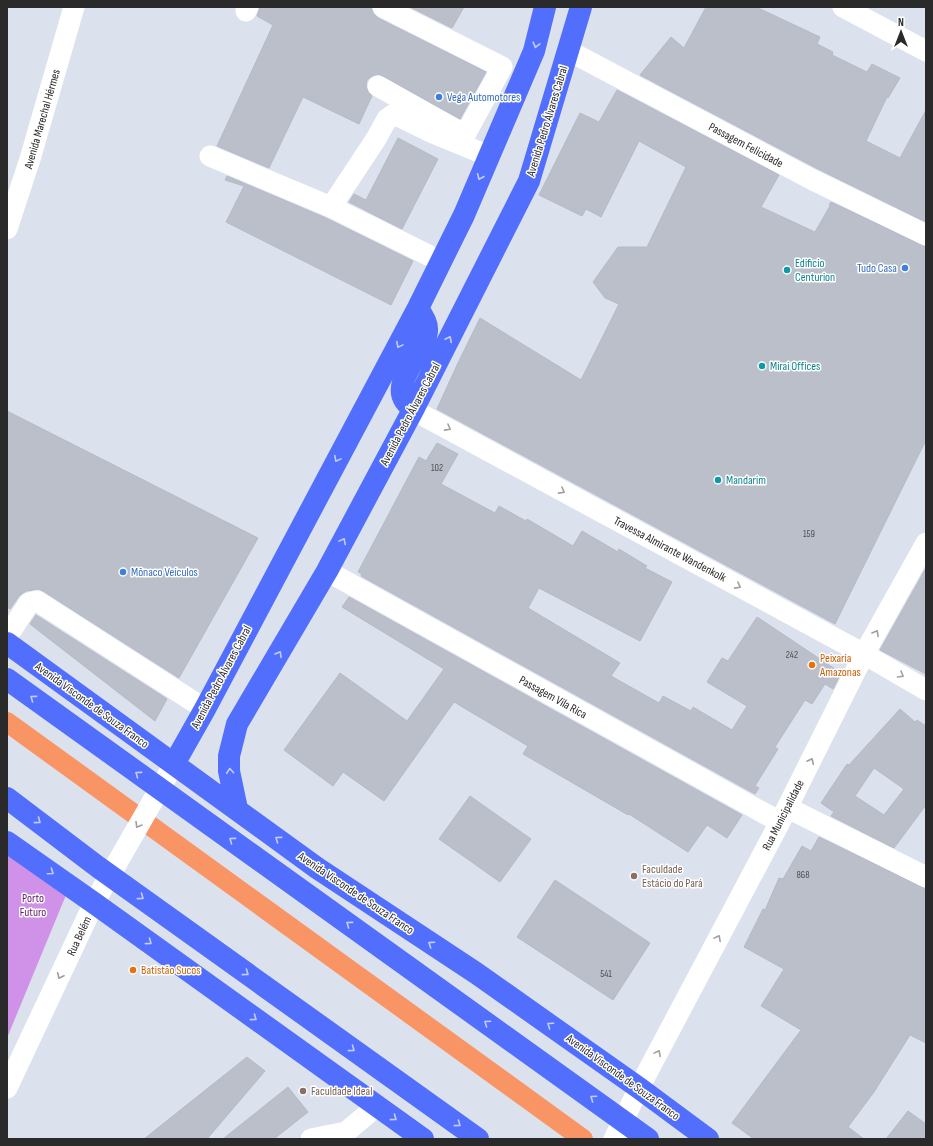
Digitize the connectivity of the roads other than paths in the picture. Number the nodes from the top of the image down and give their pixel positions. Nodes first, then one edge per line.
1 (74, 7) edge
2 (383, 7) edge
3 (545, 7) edge
4 (581, 7) edge
5 (843, 7) edge
6 (569, 51) junction
7 (926, 51) edge
8 (378, 86) dead end
9 (210, 156) dead end
10 (489, 156) junction
11 (331, 207) junction
12 (7, 229) edge
13 (926, 235) edge
14 (428, 255) dead end
15 (418, 308) junction
16 (413, 410) junction
17 (926, 543) edge
18 (327, 571) junction
19 (7, 637) edge
20 (7, 643) edge
21 (864, 654) junction
22 (7, 679) edge
23 (926, 690) edge
24 (205, 709) junction
25 (174, 764) junction
26 (7, 798) edge
27 (155, 798) junction
28 (238, 810) junction
29 (784, 815) junction
30 (7, 842) edge
31 (109, 874) junction
32 (926, 877) edge
33 (94, 903) junction
34 (381, 947) junction
35 (476, 973) junction
36 (7, 1088) edge
37 (639, 1088) junction
38 (377, 1106) junction
39 (619, 1131) edge
40 (311, 1139) edge
41 (423, 1139) edge
42 (478, 1139) edge
43 (648, 1139) edge
44 (708, 1139) edge

1 - 12 street, Avenida Marechal Hérmes
2 - 8 street
3 -> 10 main road, Avenida Pedro Álvares Cabral
4 - 6 main road, Avenida Pedro Álvares Cabral
5 - 7 street
6 - 13 street, Passagem Felicidade
16 -> 6 main road, Avenida Pedro Álvares Cabral
9 - 11 street
10 - 11 street
10 -> 15 main road, Avenida Pedro Álvares Cabral
11 - 14 street
15 - 16 main road
15 -> 24 main road, Avenida Pedro Álvares Cabral
18 -> 16 main road, Avenida Pedro Álvares Cabral
16 -> 21 street, Travessa Almirante Wandenkolk
21 -> 17 street, Rua Municipalidade
28 -> 18 main road, Avenida Pedro Álvares Cabral
18 - 29 street, Passagem Vila Rica
19 - 24 street
20 - 25 main road, Avenida Visconde de Souza Franco
21 -> 23 street, Travessa Almirante Wandenkolk
29 -> 21 street, Rua Municipalidade
27 -> 22 main road
24 - 25 main road, Avenida Pedro Álvares Cabral
25 - 27 street, Rua Belém
25 - 28 main road, Avenida Visconde de Souza Franco
26 -> 31 main road
27 -> 31 street, Rua Belém
34 -> 27 main road
35 -> 28 main road, Avenida Visconde de Souza Franco
29 - 32 street, Passagem Vila Rica
37 -> 29 street, Rua Municipalidade
30 -> 33 main road
31 - 33 street, Rua Belém
31 -> 42 main road
33 -> 36 street, Rua Belém
33 -> 38 main road
34 - 35 main road
39 -> 34 main road
37 -> 35 main road, Avenida Visconde de Souza Franco
37 - 39 street, Rua Municipalidade
37 - 44 main road, Avenida Visconde de Souza Franco
38 - 40 street
38 -> 41 main road
39 - 43 main road

